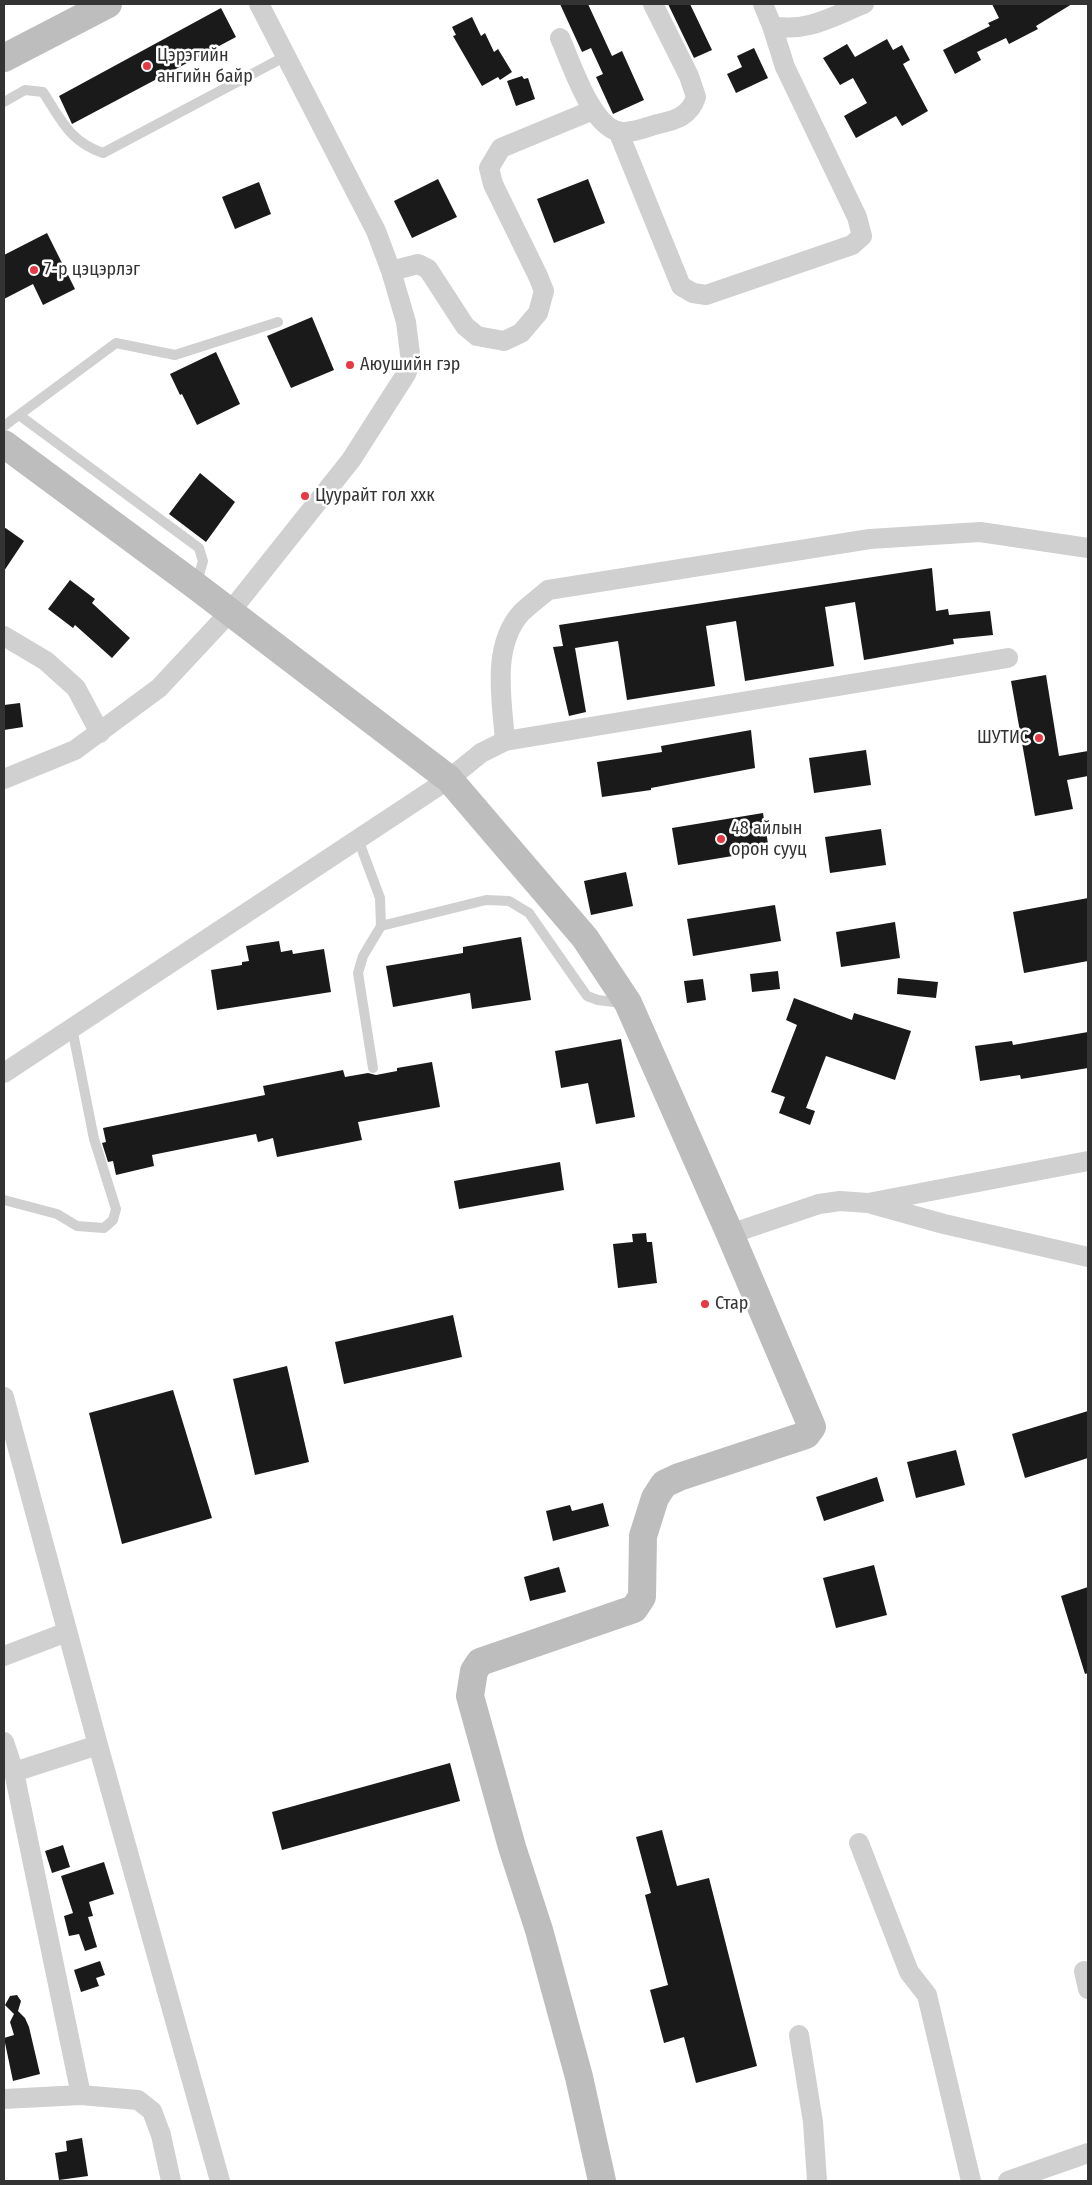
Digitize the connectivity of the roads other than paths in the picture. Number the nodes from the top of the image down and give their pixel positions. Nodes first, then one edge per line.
1 (108, 4) edge
2 (259, 4) edge
3 (653, 4) edge
4 (763, 4) edge
5 (864, 4) edge
6 (772, 26) junction
7 (560, 38) dead end
8 (5, 54) edge
9 (286, 56) junction
10 (4, 102) edge
11 (592, 110) junction
12 (618, 132) junction
13 (391, 271) junction
14 (278, 322) dead end
15 (20, 415) junction
16 (4, 426) edge
17 (4, 444) edge
18 (1088, 548) edge
19 (196, 586) junction
20 (230, 612) junction
21 (4, 636) edge
22 (1008, 658) dead end
23 (100, 733) junction
24 (505, 741) junction
25 (4, 779) edge
26 (448, 780) junction
27 (358, 840) junction
28 (381, 926) junction
29 (628, 1003) junction
30 (72, 1028) junction
31 (373, 1068) dead end
32 (4, 1074) edge
33 (1088, 1161) edge
34 (4, 1200) edge
35 (868, 1203) junction
36 (730, 1234) junction
37 (1088, 1257) edge
38 (4, 1396) edge
39 (67, 1632) junction
40 (4, 1656) edge
41 (4, 1744) edge
42 (98, 1745) junction
43 (14, 1772) junction
44 (859, 1843) dead end
45 (799, 2035) dead end
46 (82, 2095) junction
47 (4, 2099) edge
48 (1088, 2153) edge
49 (171, 2181) edge
50 (220, 2181) edge
51 (602, 2181) edge
52 (817, 2181) edge
53 (970, 2181) edge
54 (1008, 2181) edge

1 - 8 street
2 - 9 street
3 - 12 street
4 - 6 street
5 - 6 street
6 - 12 street
7 - 11 street
9 - 10 lane
9 - 13 street
11 - 12 street
11 - 13 street
13 - 20 street
14 - 15 lane
15 - 16 lane
15 - 19 lane
17 - 19 street
18 - 24 street
19 - 20 street
20 - 23 street
20 - 26 street
21 - 23 street
22 - 24 street
23 - 25 street
24 - 26 street
26 - 27 street
26 - 29 street
27 - 28 lane
27 - 30 street
28 - 29 lane
28 - 31 lane
29 - 36 street
30 - 32 street
30 - 34 lane
33 - 35 street
35 - 36 street
35 - 37 street
36 - 51 street
38 - 39 street
39 - 40 street
39 - 42 street
41 - 43 street
42 - 43 street
42 - 50 street
43 - 46 street
44 - 53 street
45 - 52 street
46 - 47 street
46 - 49 street
48 - 54 street

